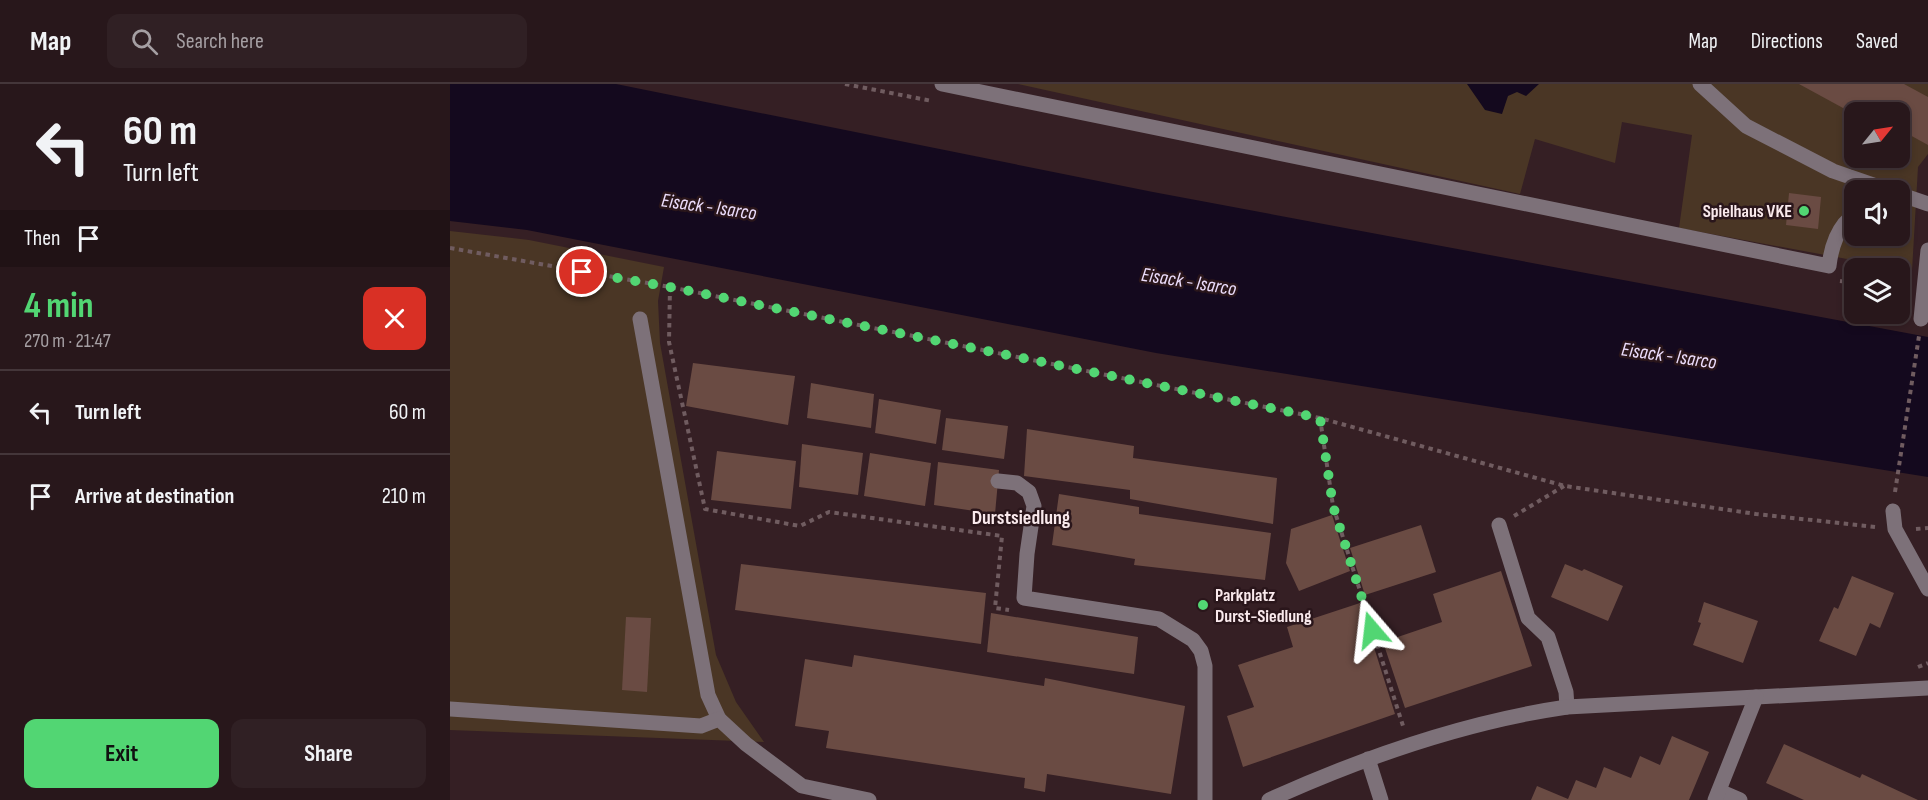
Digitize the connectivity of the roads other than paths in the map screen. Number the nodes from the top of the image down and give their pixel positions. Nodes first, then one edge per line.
1 (942, 84) edge
2 (1700, 84) edge
3 (1856, 180) edge
4 (1910, 198) edge
5 (1928, 204) edge
6 (1844, 221) edge
7 (1928, 250) edge
8 (1927, 268) edge
9 (640, 319) dead end
10 (1922, 319) road end
11 (999, 481) dead end
12 (1893, 511) road end
13 (1499, 525) road end
14 (1928, 589) edge
15 (1928, 688) edge
16 (1756, 697) junction
17 (1567, 707) junction
18 (450, 710) edge
19 (719, 719) junction
20 (1368, 759) junction
21 (1717, 795) edge
22 (868, 800) edge
23 (1205, 800) edge
24 (1269, 800) edge
25 (1381, 800) edge
26 (1740, 800) edge

1 - 6 street
2 - 3 street
4 - 5 street
7 - 8 street
8 - 10 street
9 - 19 street
11 - 23 street
12 - 14 street
13 - 17 street
15 - 16 street
16 - 17 street
16 - 21 street
17 - 20 street
18 - 19 street
19 - 22 street
20 - 24 street
20 - 25 street
21 - 26 street

